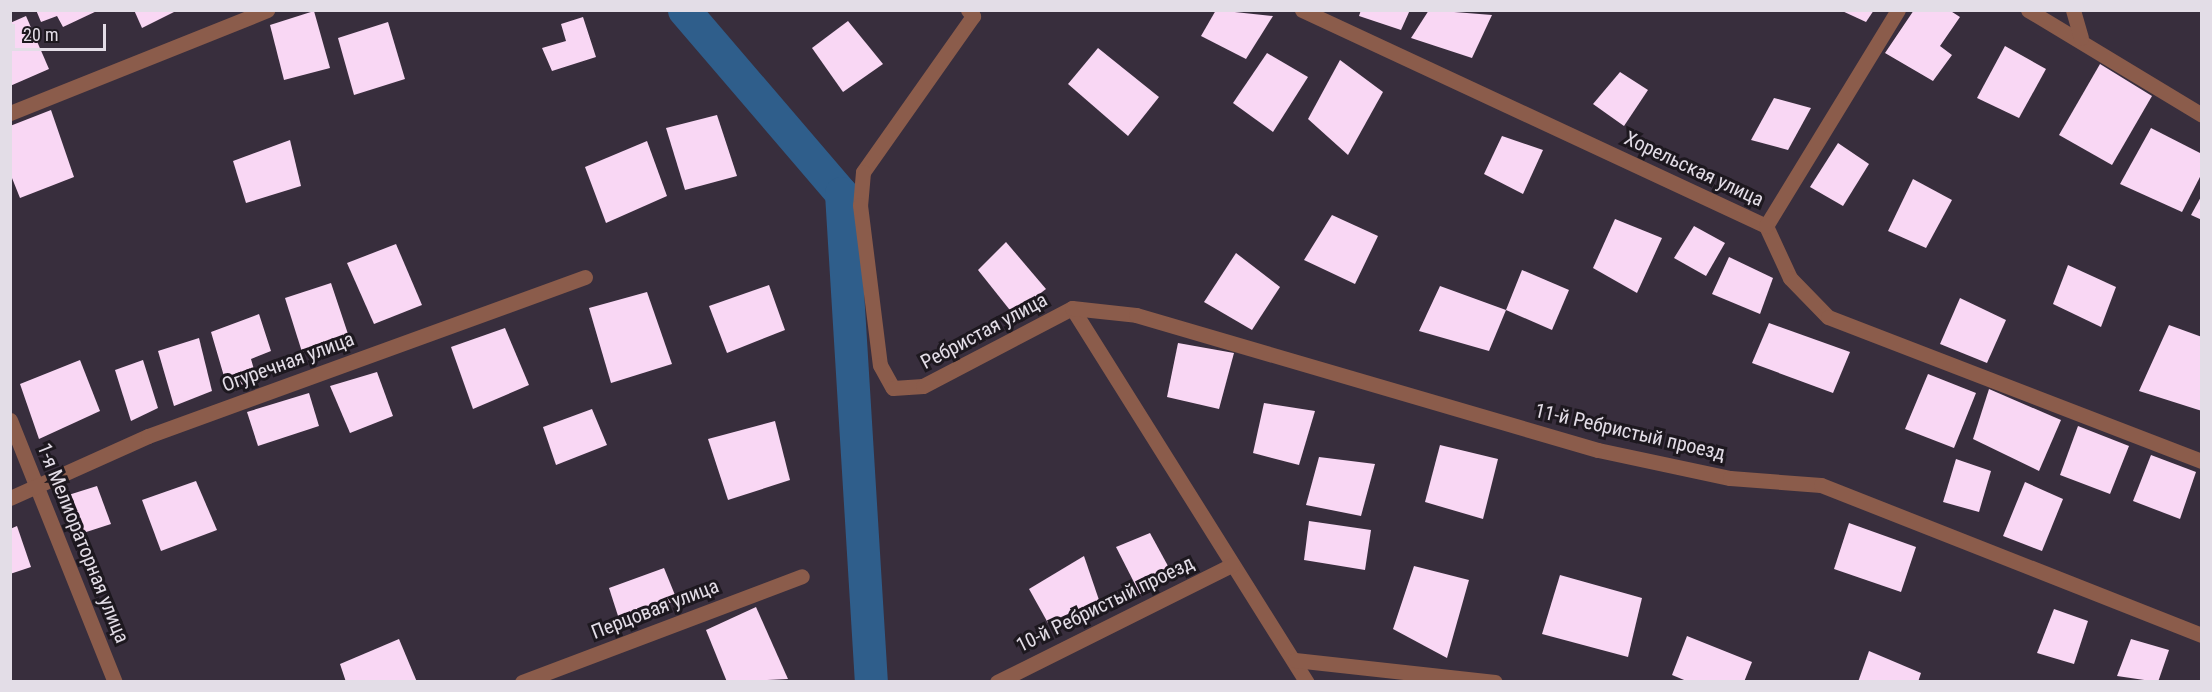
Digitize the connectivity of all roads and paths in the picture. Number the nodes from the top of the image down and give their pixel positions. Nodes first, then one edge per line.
1 (267, 10) edge
2 (1302, 10) edge
3 (1898, 10) edge
4 (2028, 10) edge
5 (2073, 10) edge
6 (973, 12) edge
7 (2081, 38) junction
8 (10, 113) edge
9 (2202, 115) edge
10 (1766, 226) junction
11 (585, 277) dead end
12 (1072, 308) junction
13 (10, 420) edge
14 (2202, 461) edge
15 (39, 487) junction
16 (10, 498) edge
17 (1232, 565) junction
18 (802, 576) dead end
19 (2202, 635) edge
20 (1295, 660) junction
21 (115, 681) edge
22 (522, 681) edge
23 (997, 681) edge
24 (1307, 681) edge
25 (1495, 681) edge

1 - 8 street
2 - 10 street, Хорельская улица
3 - 10 street
4 - 7 street
5 - 7 street
6 - 12 street, Ребристая улица
7 - 9 street
10 - 14 street, Хорельская улица
11 - 15 street, Огуречная улица
12 - 17 street, Ребристая улица
12 - 19 street, 11-й Ребристый проезд
13 - 15 street, 1-я Мелиораторная улица
15 - 16 street, Огуречная улица
15 - 21 street, 1-я Мелиораторная улица
17 - 20 street, Ребристая улица
17 - 23 street, 10-й Ребристый проезд
18 - 22 street, Перцовая улица
20 - 24 street, Ребристая улица
20 - 25 street

